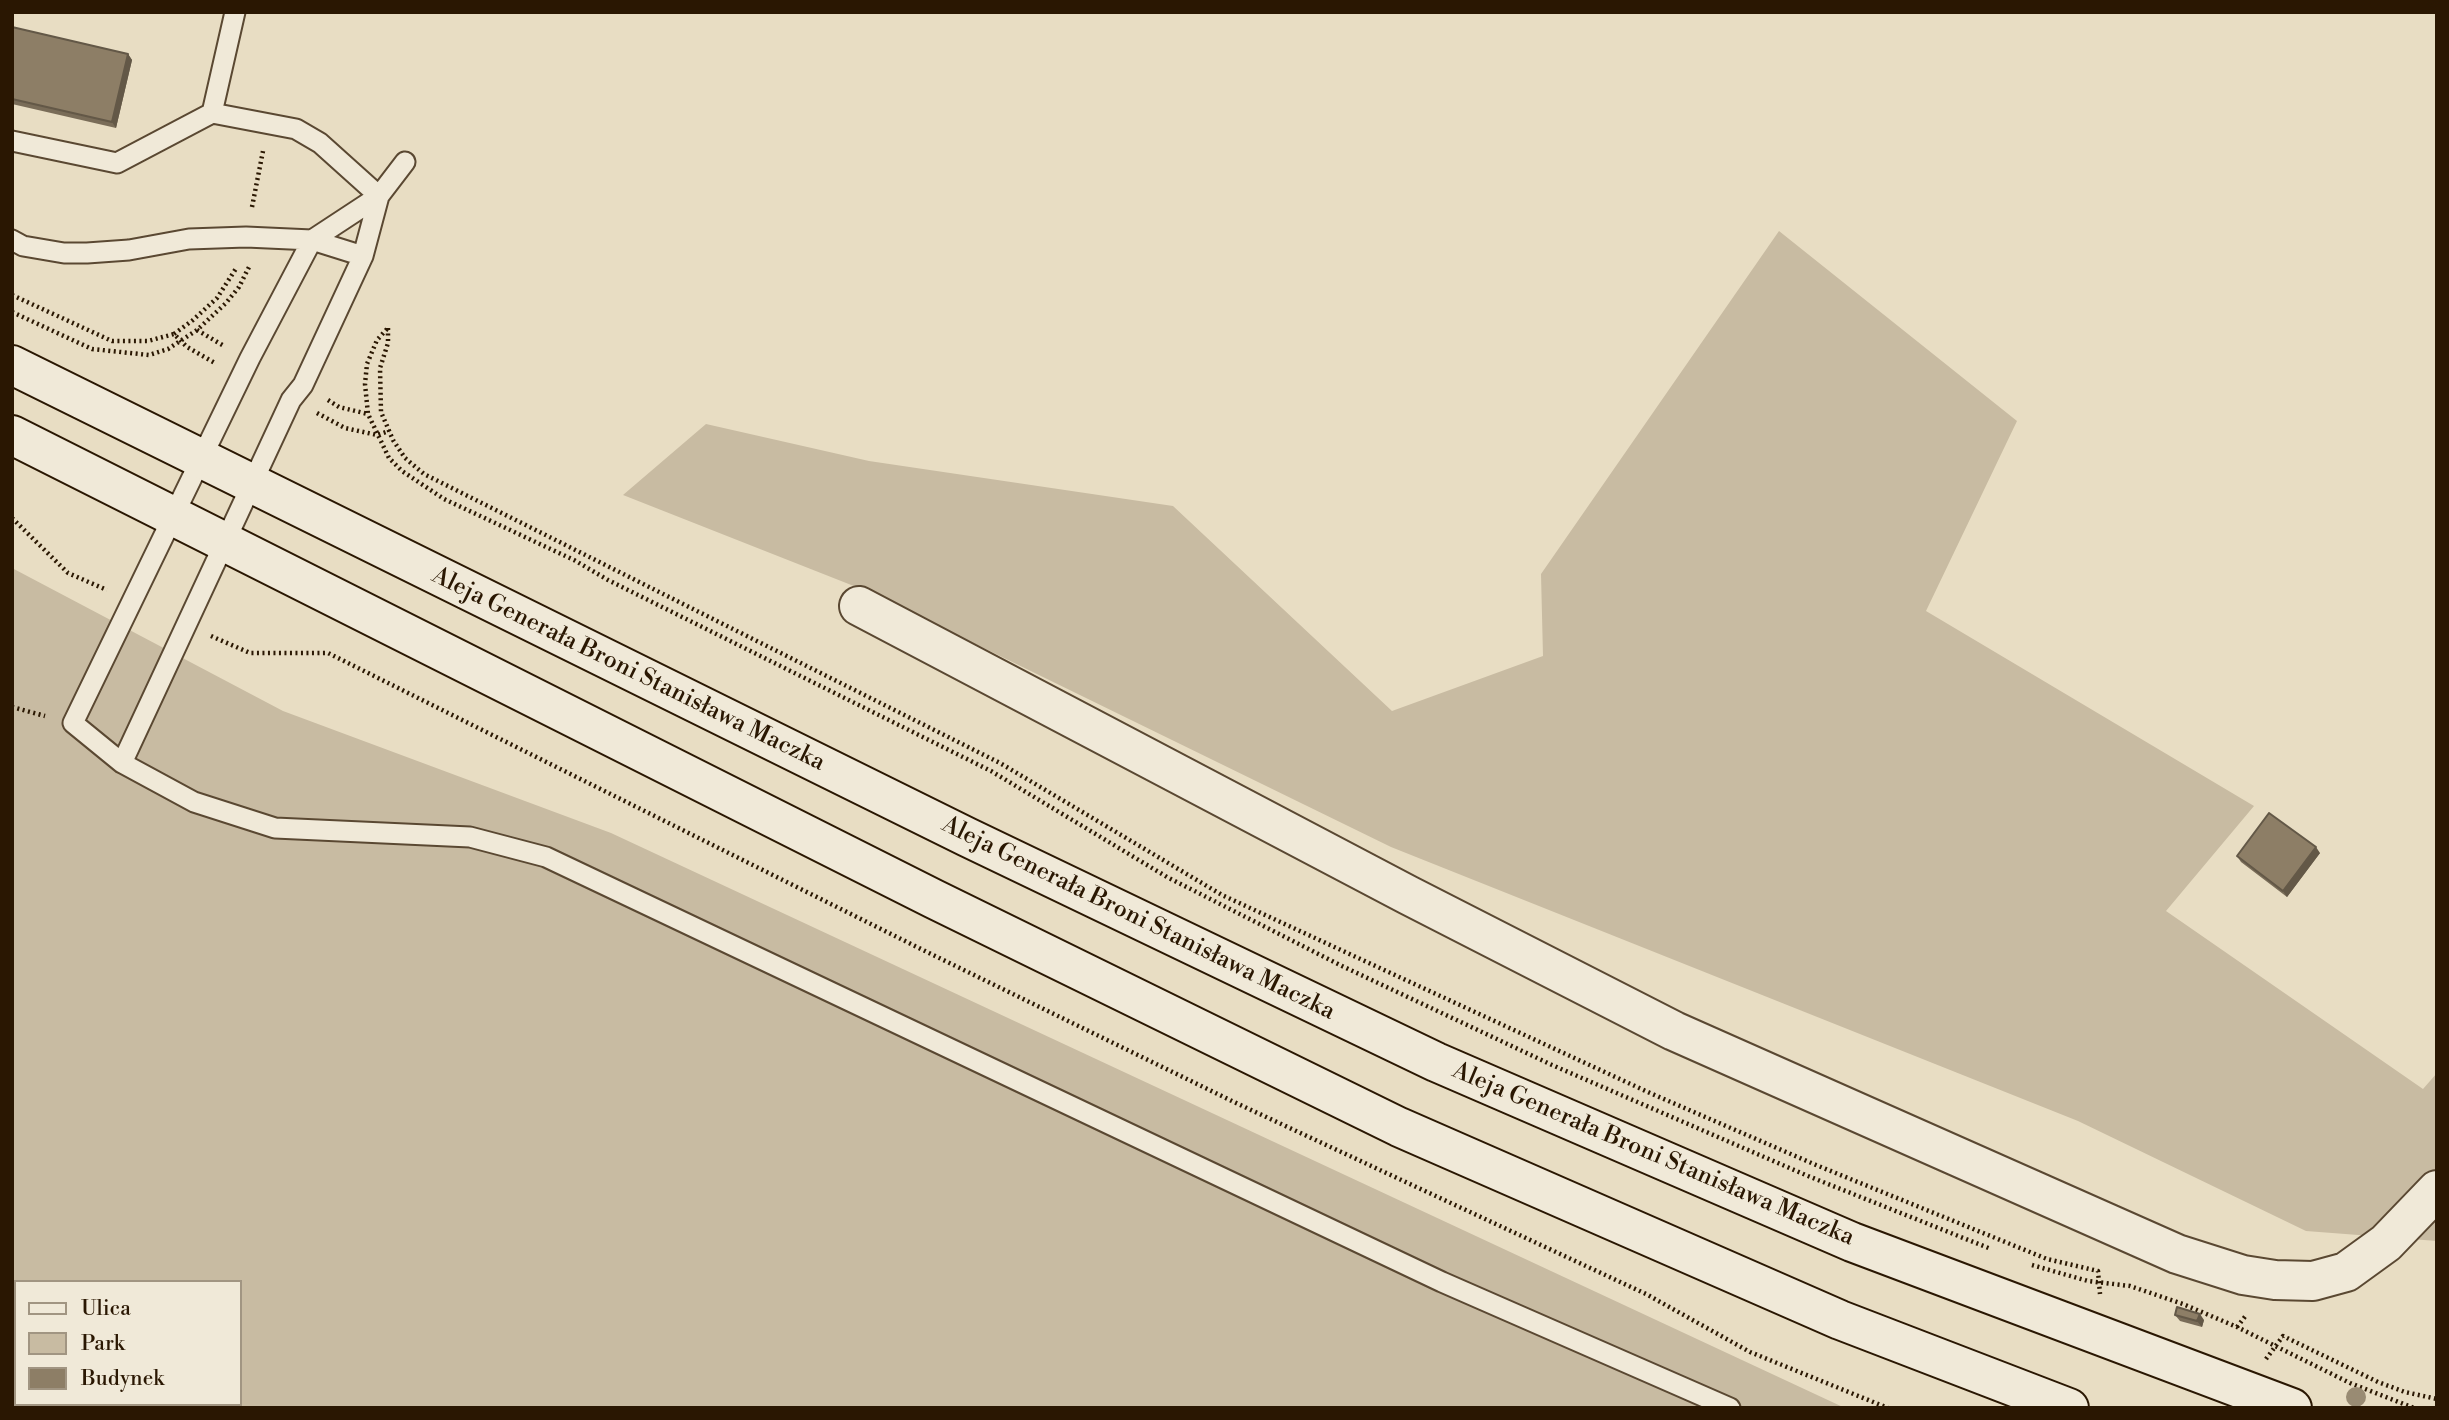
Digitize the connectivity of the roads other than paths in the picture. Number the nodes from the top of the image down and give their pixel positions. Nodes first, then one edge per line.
1 (235, 12) edge
2 (212, 113) junction
3 (12, 141) edge
4 (405, 162) dead end
5 (379, 196) junction
6 (12, 240) edge
7 (312, 240) junction
8 (363, 257) junction
9 (12, 365) edge
10 (12, 435) edge
11 (201, 460) junction
12 (252, 485) junction
13 (174, 517) junction
14 (225, 542) junction
15 (859, 606) dead end
16 (122, 763) junction
17 (2437, 1190) edge
18 (1730, 1408) edge
19 (2069, 1408) edge
20 (2292, 1408) edge

1 - 2 lane
2 - 3 lane
2 - 5 lane
4 - 5 lane
5 - 7 lane
5 - 8 lane
6 - 7 lane
7 - 8 lane
7 - 11 lane
8 - 12 lane
9 - 11 main road, Aleja Generała Broni Stanisława Maczka
10 - 13 main road
11 - 12 main road, Aleja Generała Broni Stanisława Maczka
11 - 13 lane
12 - 14 lane
12 - 20 main road, Aleja Generała Broni Stanisława Maczka
13 - 14 main road
13 - 16 lane
14 - 16 lane
14 - 19 main road
15 - 17 main road
16 - 18 lane

